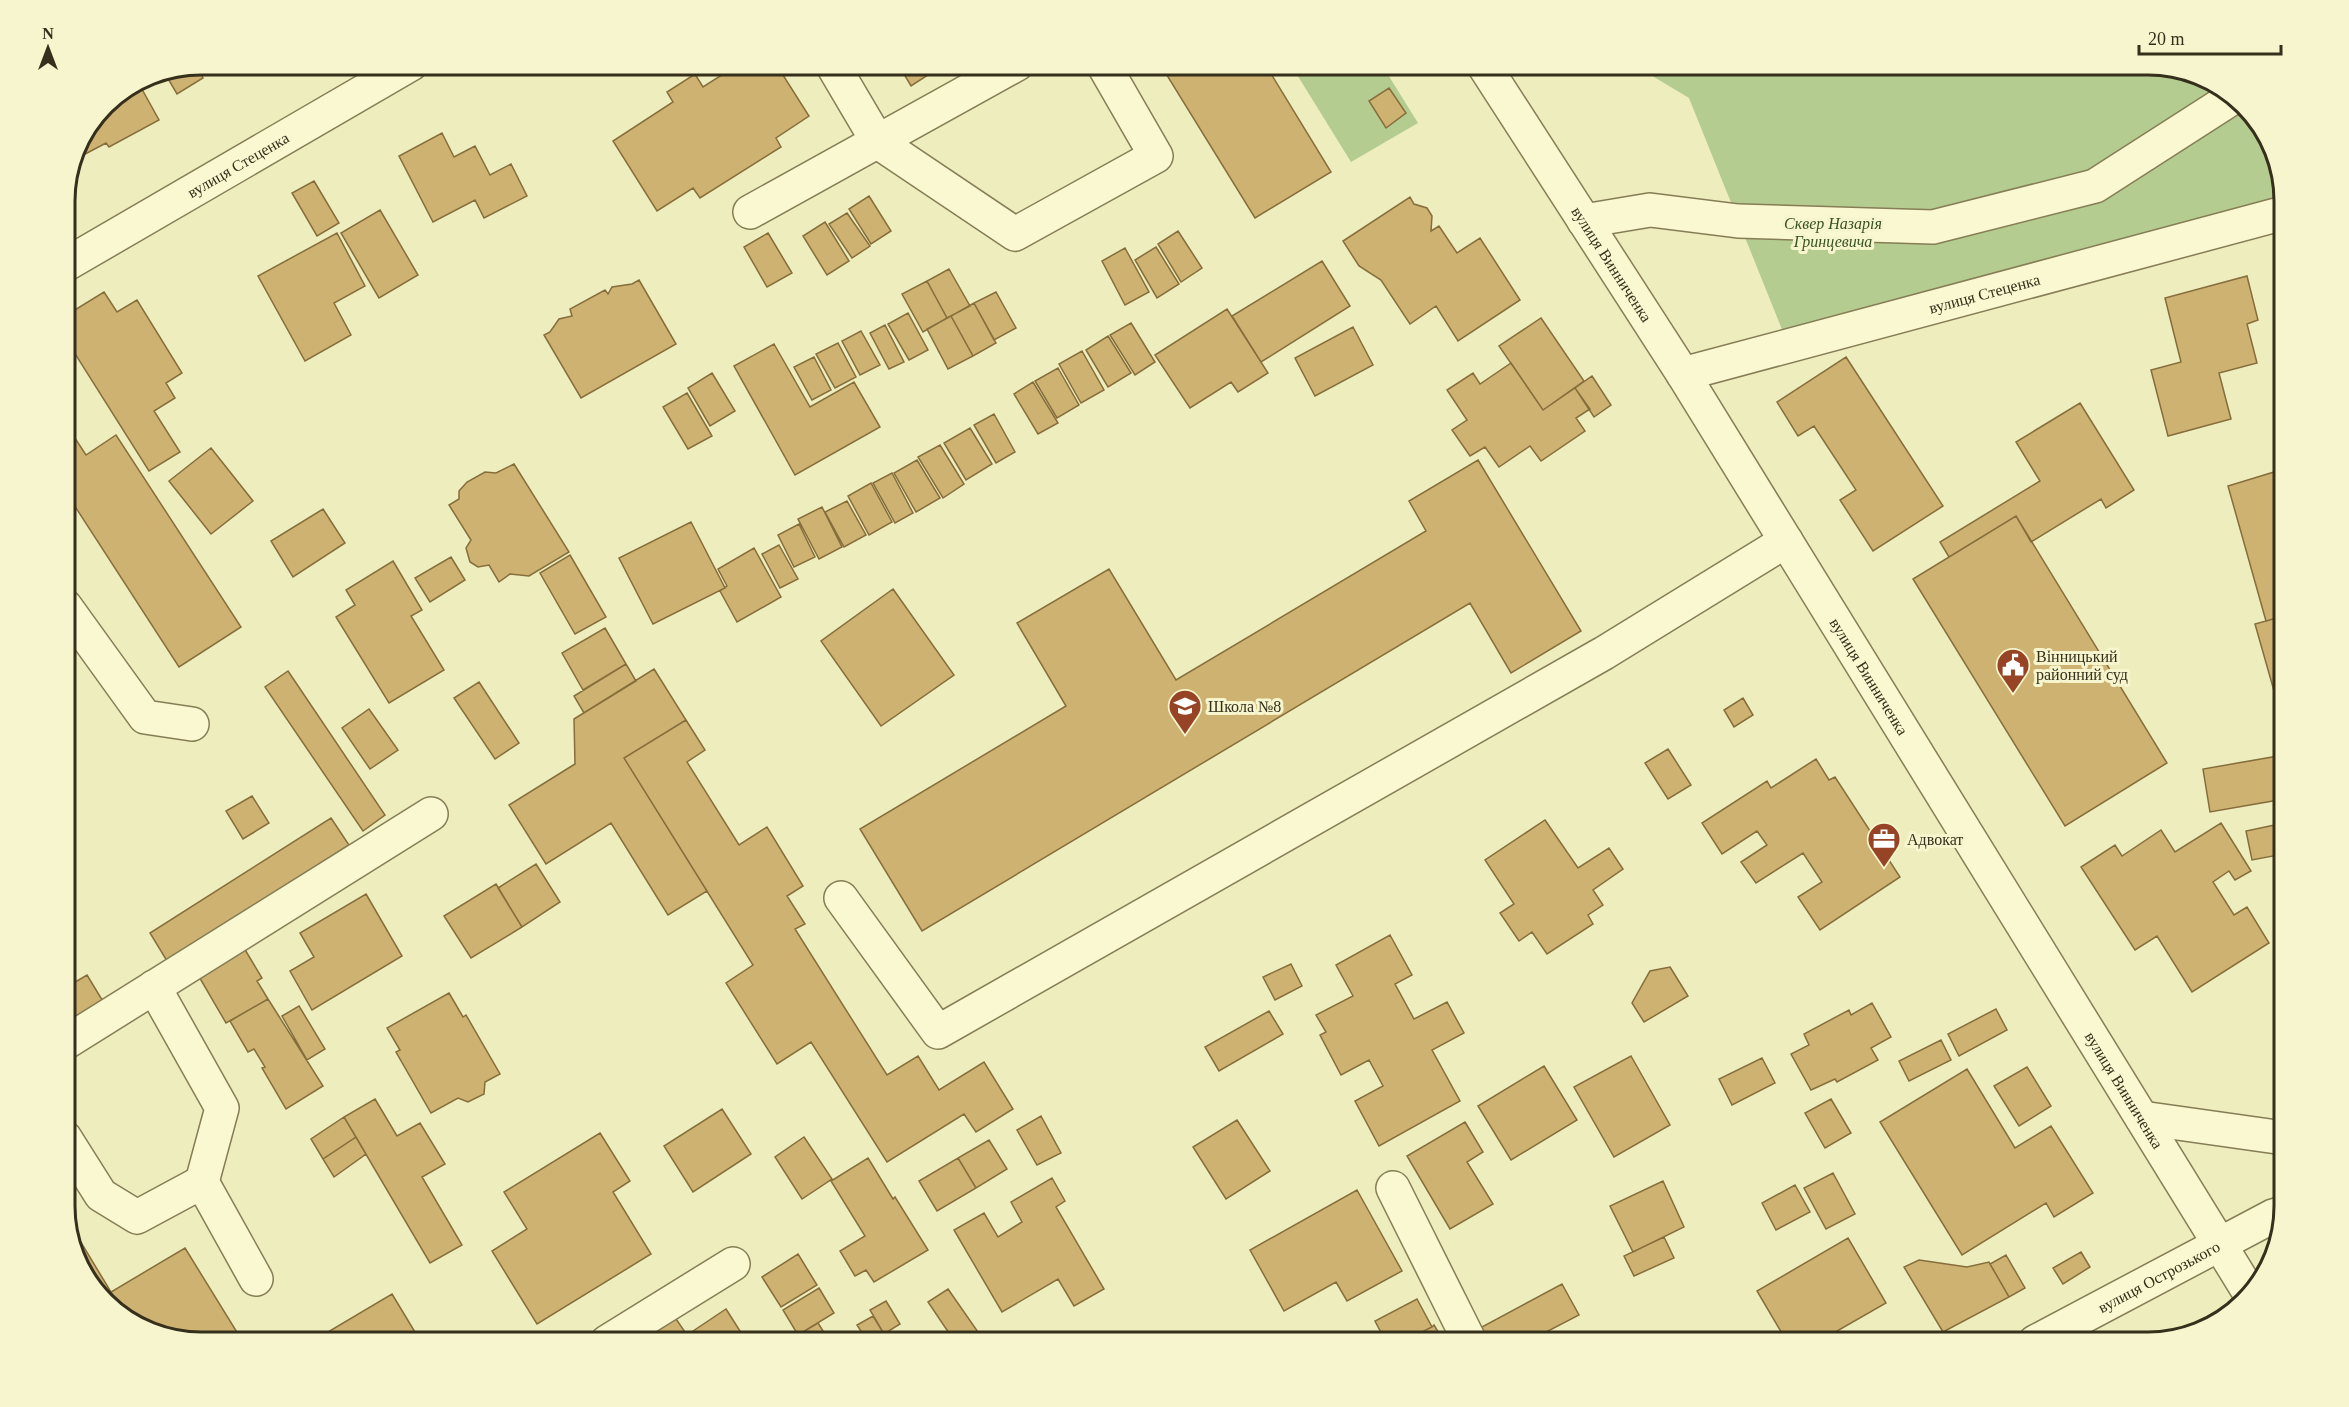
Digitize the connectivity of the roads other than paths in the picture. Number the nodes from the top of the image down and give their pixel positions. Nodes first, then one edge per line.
1 (392, 75) edge
2 (838, 75) edge
3 (997, 75) edge
4 (1109, 75) edge
5 (1490, 75) edge
6 (2227, 102) edge
7 (878, 142) junction
8 (750, 212) dead end
9 (2274, 216) edge
10 (1584, 221) junction
11 (75, 258) edge
12 (1683, 374) junction
13 (1786, 541) junction
14 (75, 620) edge
15 (192, 724) dead end
16 (431, 814) dead end
17 (841, 898) dead end
18 (154, 987) junction
19 (75, 1037) edge
20 (2142, 1118) junction
21 (2274, 1137) edge
22 (75, 1154) edge
23 (202, 1182) junction
24 (1392, 1188) dead end
25 (2273, 1218) edge
26 (2220, 1245) junction
27 (733, 1264) dead end
28 (256, 1279) dead end
29 (2245, 1286) edge
30 (623, 1332) edge
31 (1465, 1332) edge
32 (2054, 1332) edge

1 - 11 street, вулиця Стеценка
2 - 7 street
3 - 7 street
4 - 7 street
5 - 10 street, вулиця Винниченка
6 - 10 street
7 - 8 street
9 - 12 street, вулиця Стеценка
10 - 12 street, вулиця Винниченка
12 - 13 street, вулиця Винниченка
13 - 17 street
13 - 20 street, вулиця Винниченка
14 - 15 street
16 - 18 street
18 - 19 street
18 - 23 street
20 - 21 street
20 - 26 street, вулиця Винниченка
22 - 23 street
23 - 28 street
24 - 31 street
25 - 26 street, вулиця Острозького
26 - 29 street, вулиця Винниченка
26 - 32 street, вулиця Острозького
27 - 30 street

